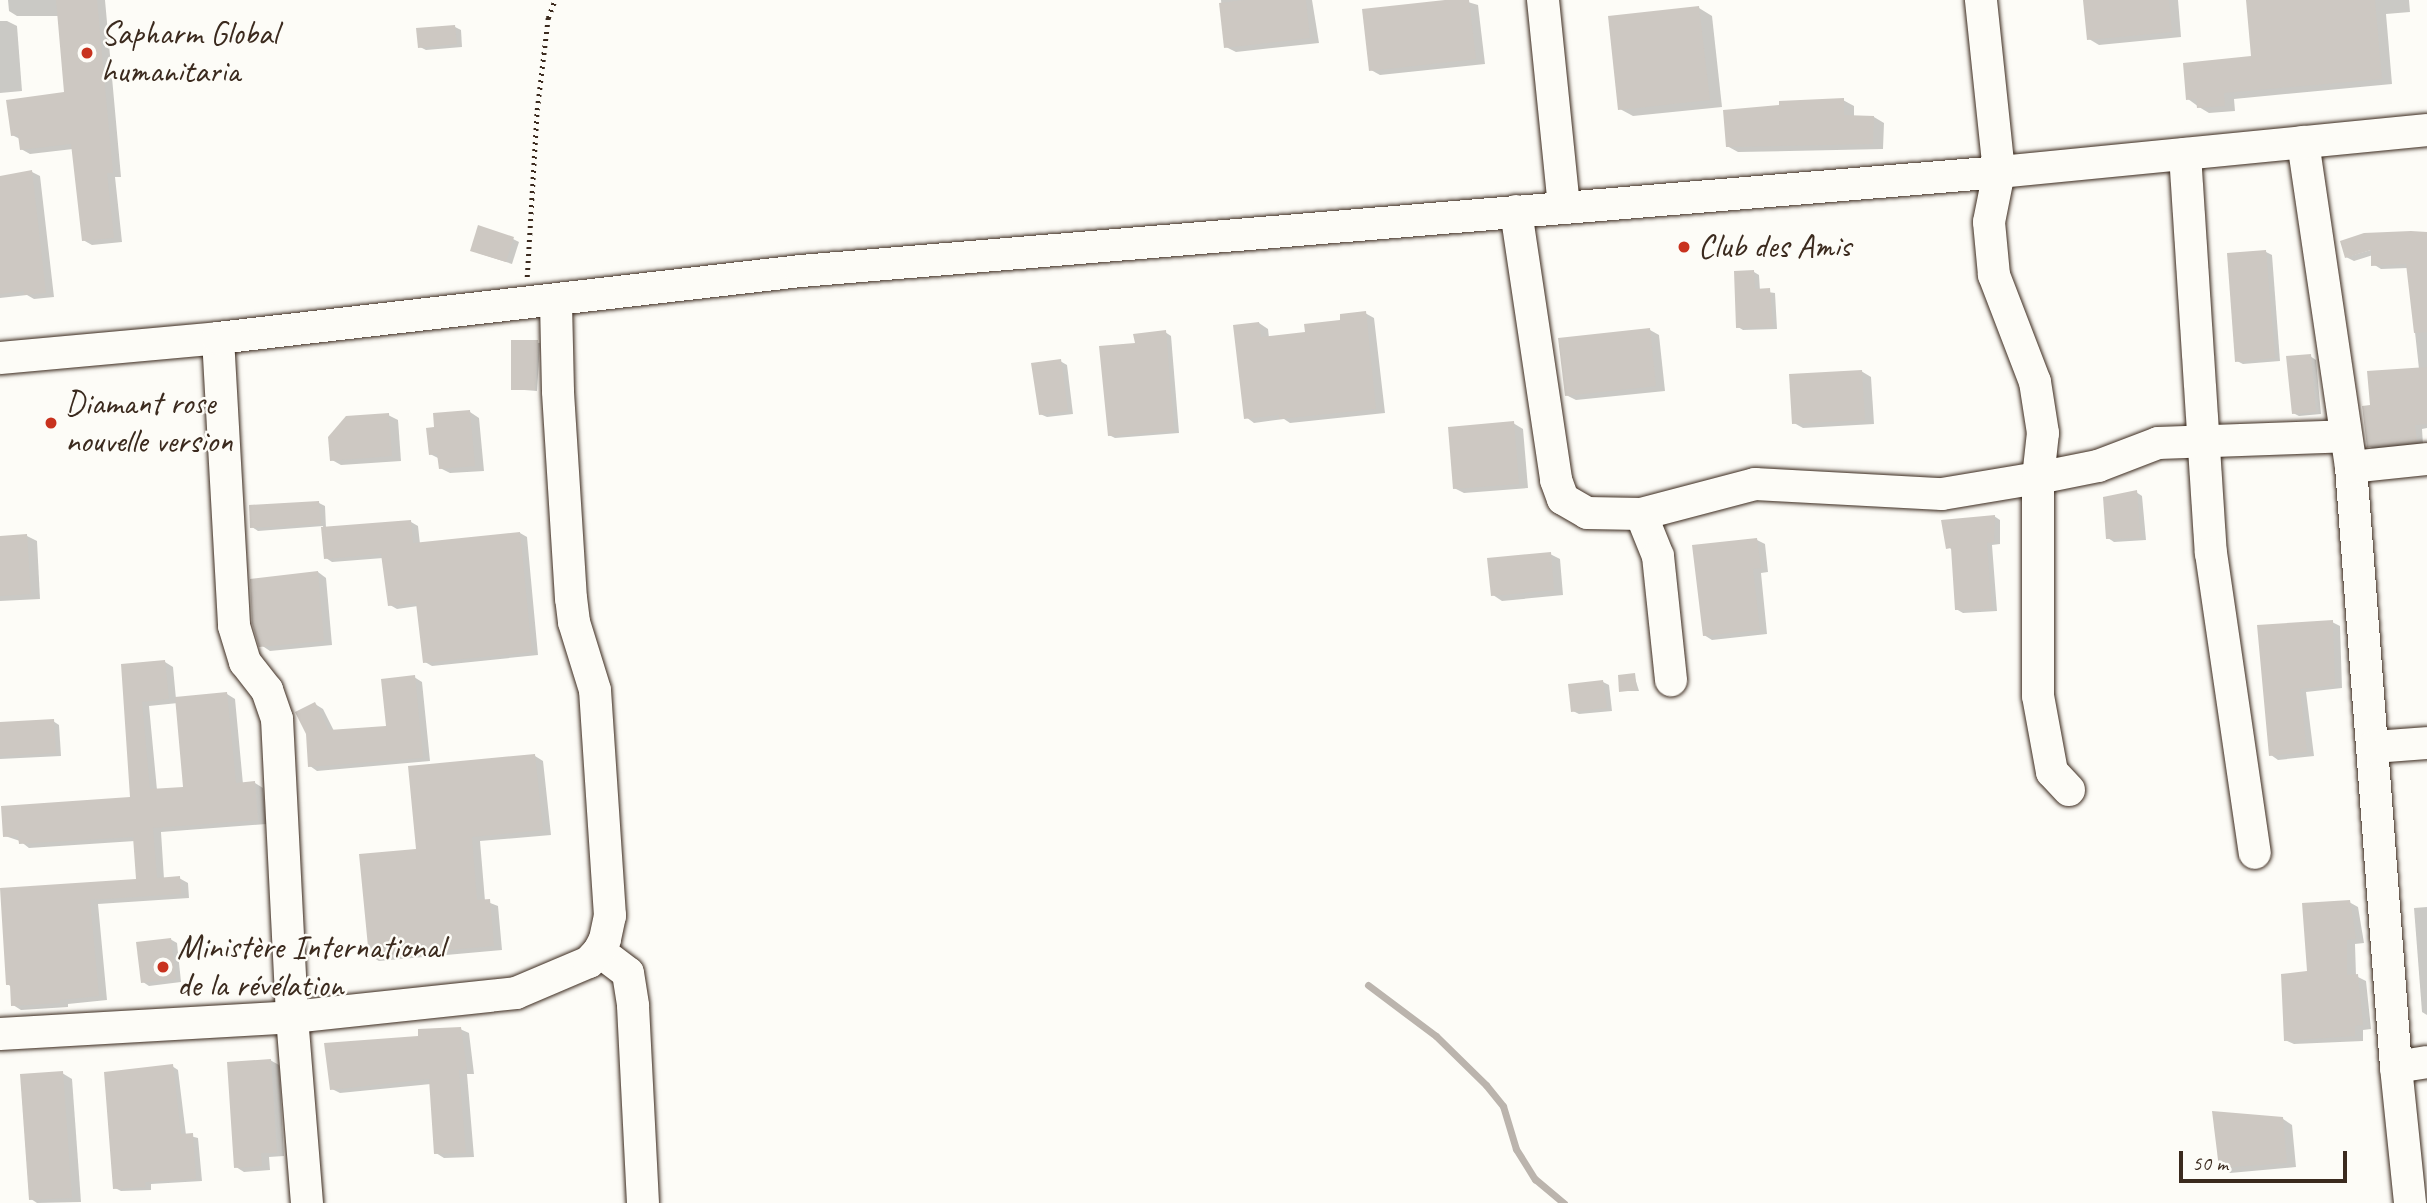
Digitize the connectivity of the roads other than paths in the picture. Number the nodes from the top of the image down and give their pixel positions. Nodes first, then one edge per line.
1 (1543, 0) edge
2 (1981, 0) edge
3 (2427, 130) edge
4 (2303, 142) junction
5 (2185, 154) junction
6 (1999, 172) junction
7 (1564, 207) junction
8 (1516, 211) junction
9 (541, 303) junction
10 (218, 338) junction
11 (0, 358) edge
12 (2345, 436) junction
13 (2203, 440) junction
14 (2427, 458) edge
15 (2351, 467) junction
16 (2038, 478) junction
17 (1641, 514) junction
18 (1671, 680) dead end
19 (2427, 743) edge
20 (2373, 747) junction
21 (2069, 790) dead end
22 (2255, 853) dead end
23 (599, 951) junction
24 (292, 1017) junction
25 (0, 1034) edge
26 (2427, 1062) edge
27 (2396, 1067) junction
28 (307, 1203) edge
29 (643, 1203) edge
30 (2410, 1203) edge

1 - 7 street
2 - 6 street
3 - 4 street
4 - 5 street
4 - 12 street
5 - 6 street
5 - 13 street
6 - 7 street
6 - 16 street
7 - 8 street
8 - 9 street
8 - 17 street
9 - 10 street
9 - 23 street
10 - 11 street
10 - 24 street
12 - 13 street
12 - 15 street
13 - 16 street
13 - 22 street
14 - 15 street
15 - 20 street
16 - 17 street
16 - 21 street
17 - 18 street
19 - 20 street
20 - 27 street
23 - 24 street
23 - 29 street
24 - 25 street
24 - 28 street
26 - 27 street
27 - 30 street

